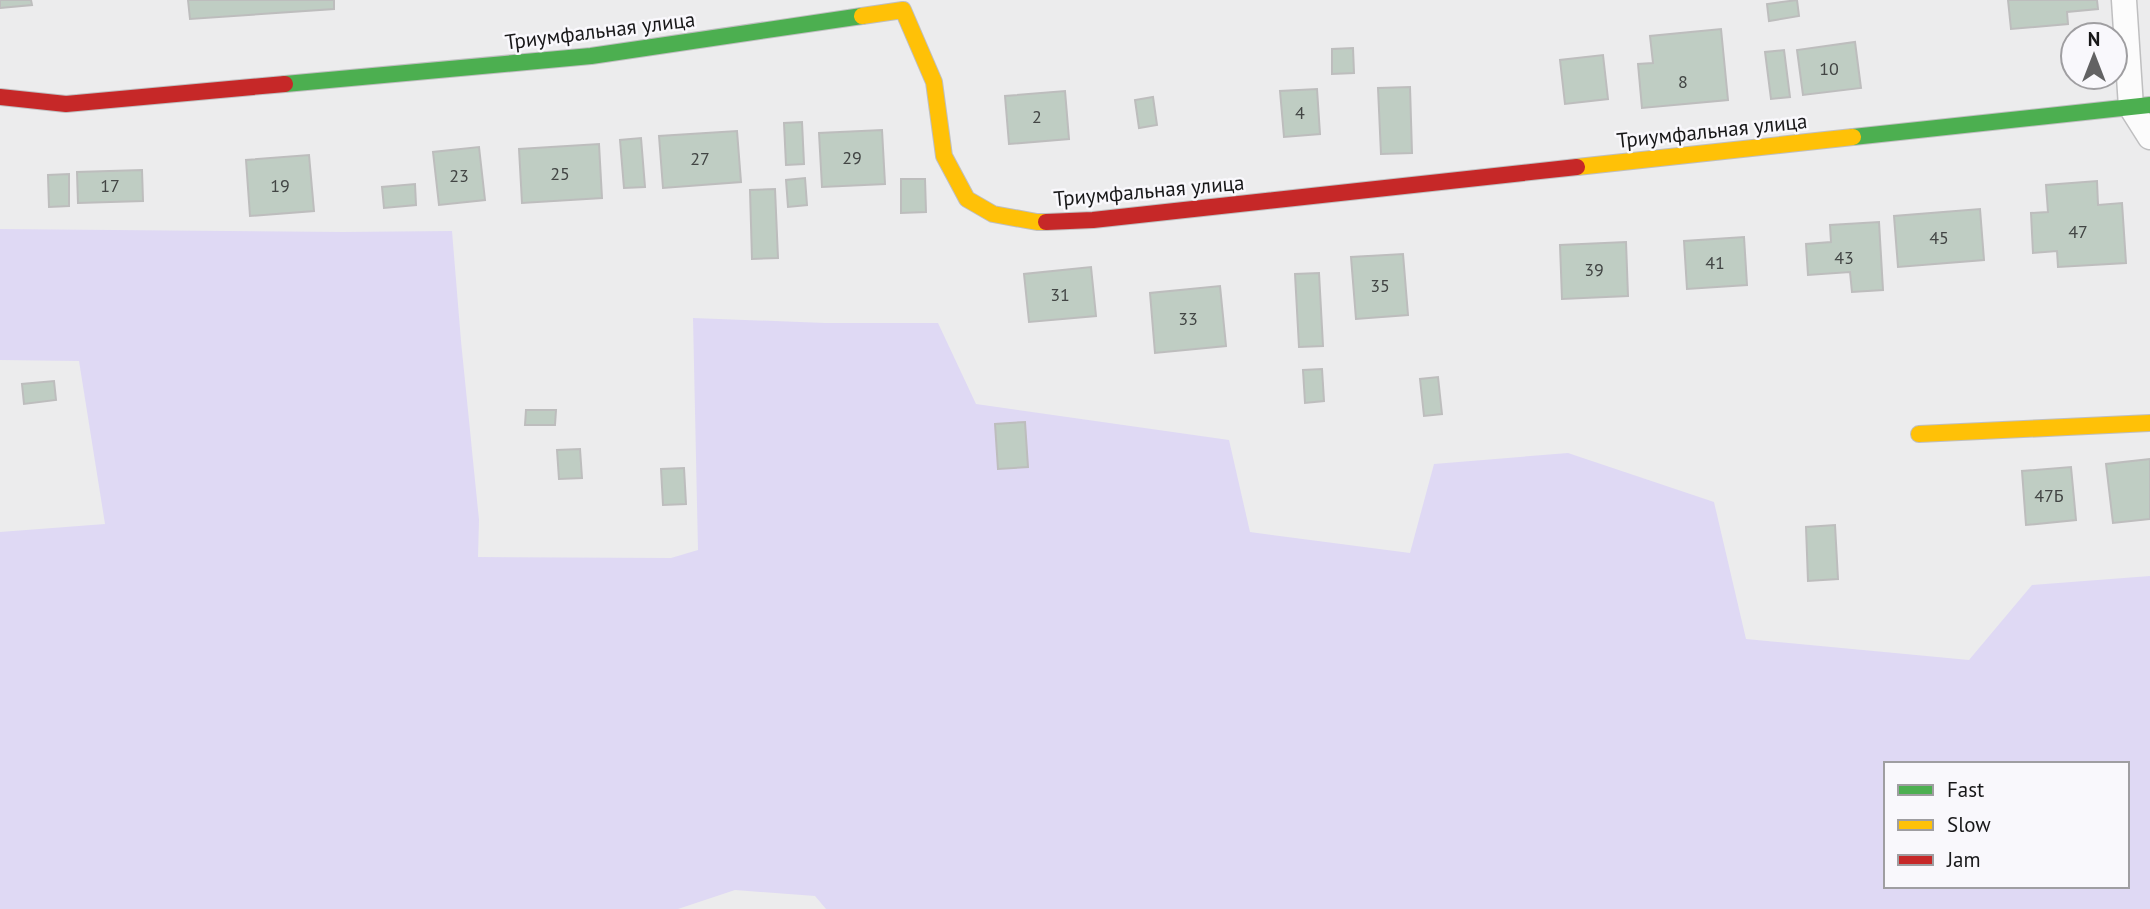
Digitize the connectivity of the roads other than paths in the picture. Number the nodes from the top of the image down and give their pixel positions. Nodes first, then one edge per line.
1 (2124, 0) edge
2 (904, 5) edge
3 (0, 97) edge
4 (2140, 106) edge
5 (2150, 137) edge
6 (2150, 423) edge
7 (1919, 434) dead end

1 - 4 street
2 - 3 street, Триумфальная улица
2 - 4 street, Триумфальная улица
4 - 5 street
6 - 7 street

